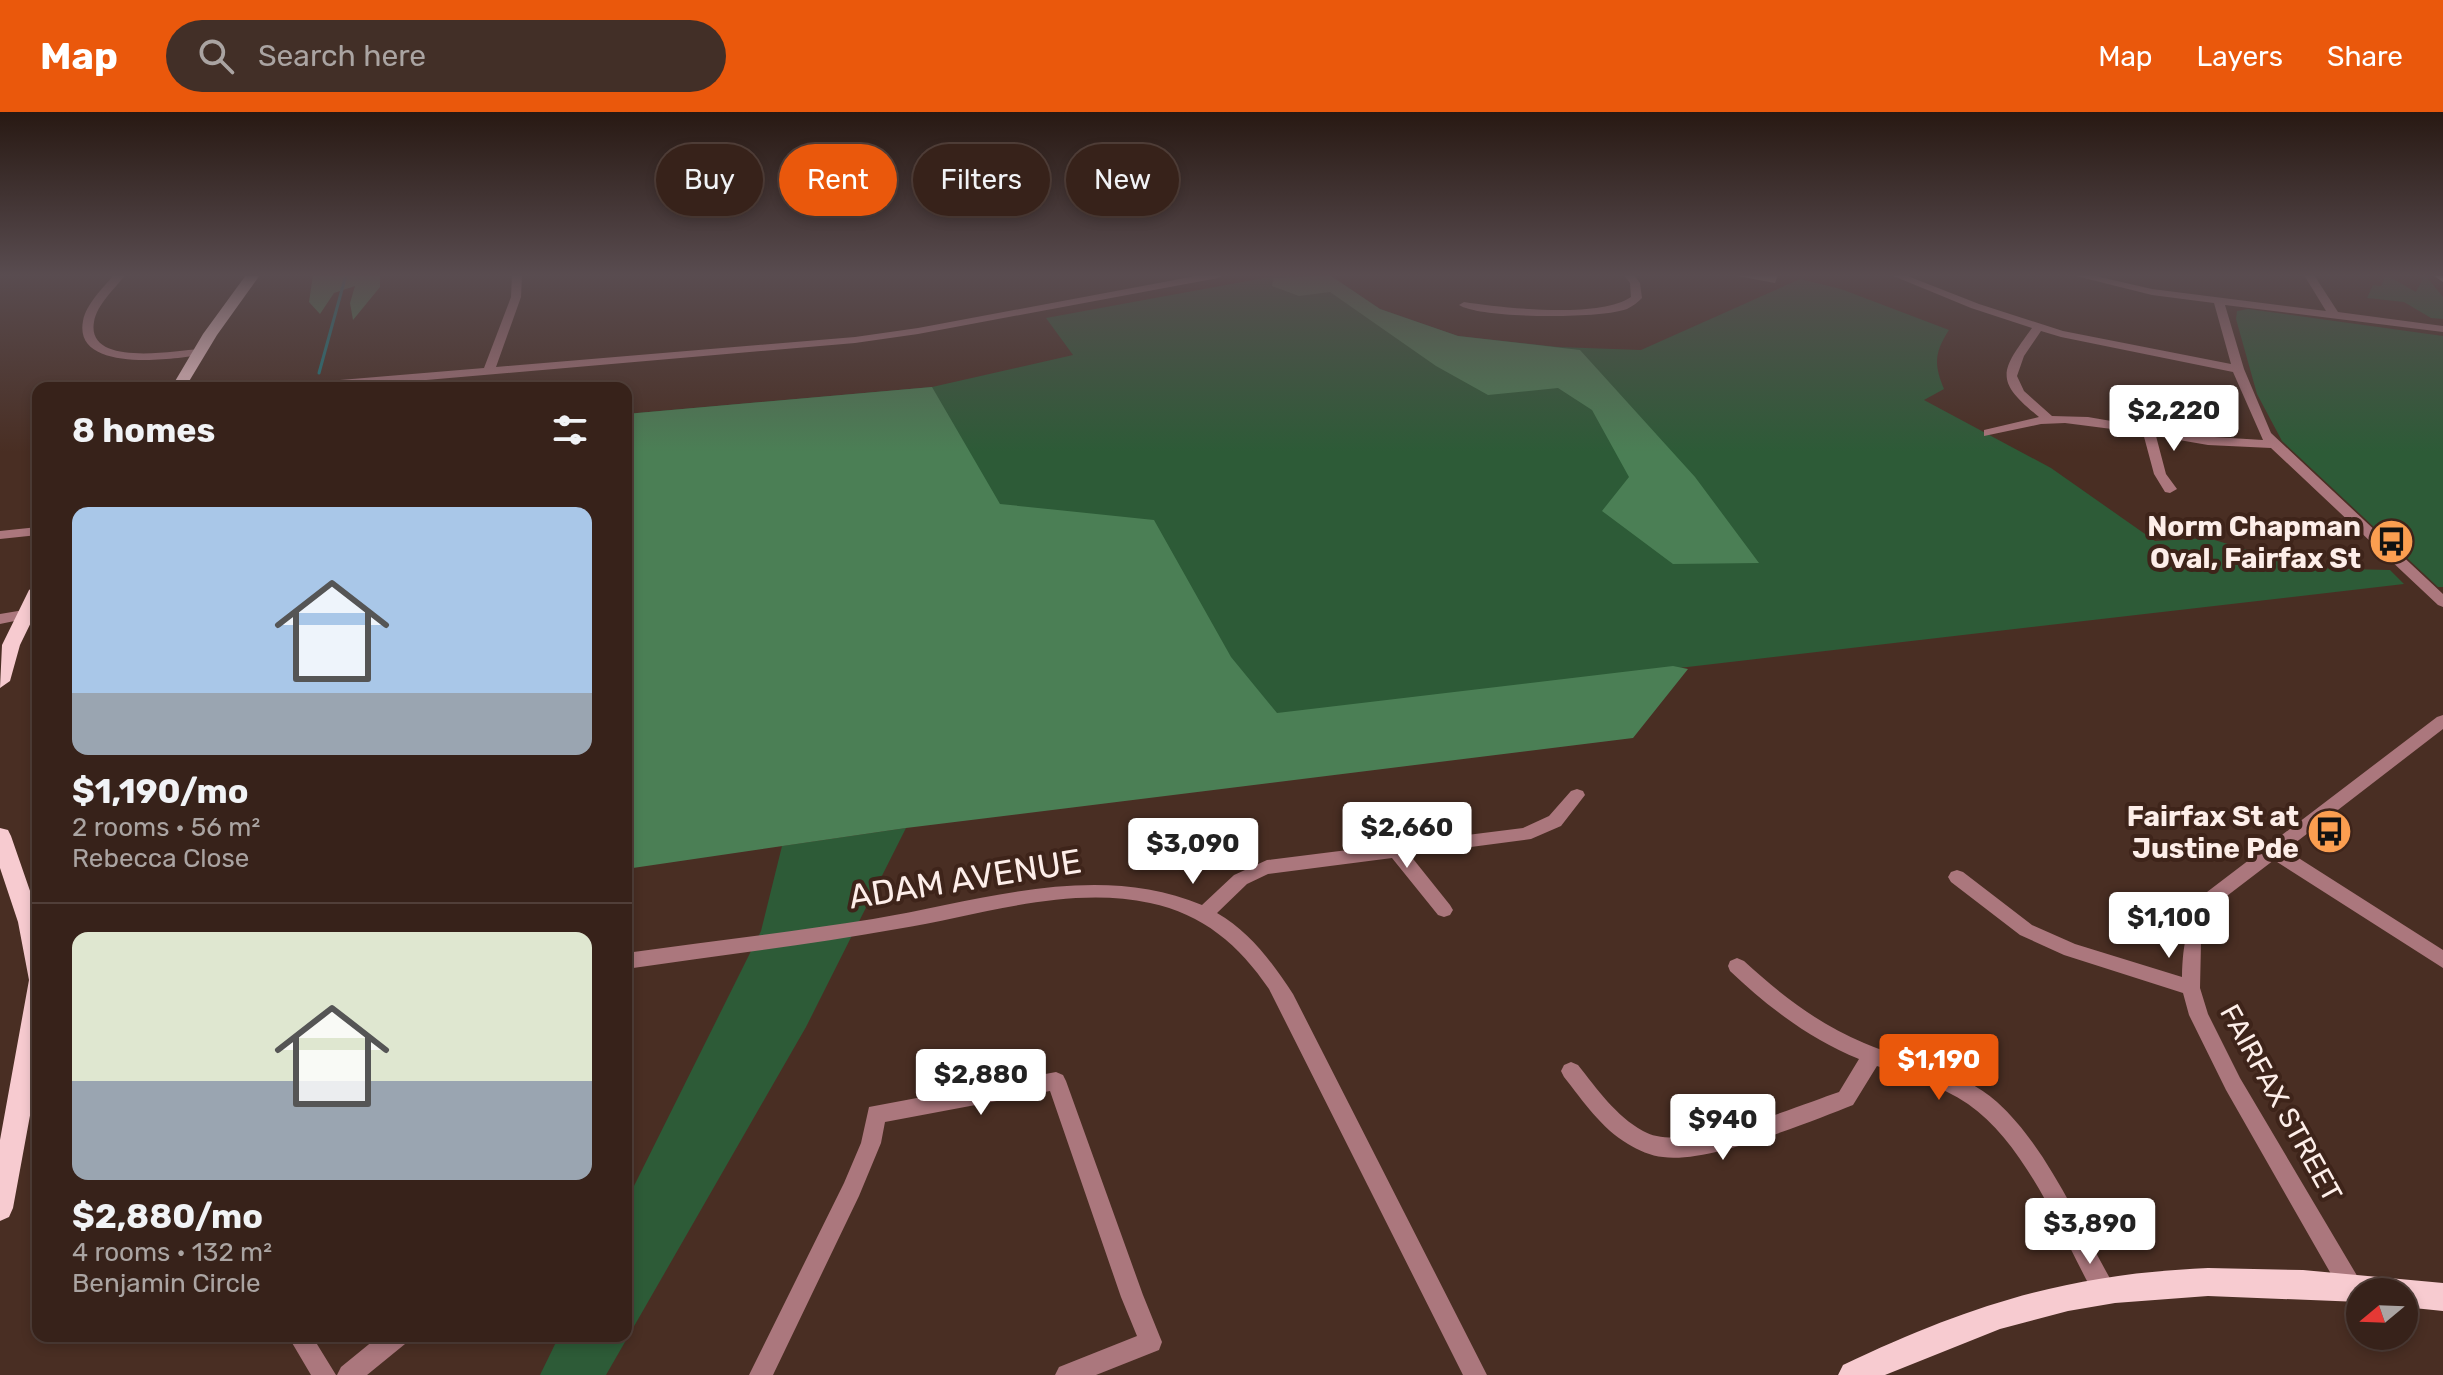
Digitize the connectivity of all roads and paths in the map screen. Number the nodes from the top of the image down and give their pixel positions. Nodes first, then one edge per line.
1 (88, 334) edge
2 (212, 334) edge
3 (503, 334) edge
4 (903, 334) edge
5 (2033, 334) edge
6 (2064, 334) edge
7 (2228, 334) edge
8 (199, 352) junction
9 (2238, 369) junction
10 (489, 371) junction
11 (182, 382) edge
12 (362, 382) edge
13 (2047, 418) junction
14 (2148, 430) junction
15 (1988, 433) dead end
16 (2273, 444) junction
17 (2170, 489) dead end
18 (32, 532) edge
19 (0, 535) edge
20 (32, 601) edge
21 (2443, 602) edge
22 (24, 615) junction
23 (0, 619) edge
24 (0, 681) edge
25 (2443, 721) edge
26 (1577, 795) dead end
27 (0, 836) edge
28 (1396, 850) junction
29 (2272, 850) junction
30 (1957, 877) dead end
31 (1444, 910) dead end
32 (1205, 914) junction
33 (32, 924) edge
34 (632, 960) edge
35 (2443, 960) edge
36 (1737, 966) dead end
37 (2191, 988) junction
38 (1872, 1056) junction
39 (32, 1066) edge
40 (1571, 1071) dead end
41 (0, 1208) edge
42 (2346, 1278) edge
43 (2346, 1287) edge
44 (2104, 1290) junction
45 (2418, 1294) edge
46 (2443, 1297) edge
47 (303, 1342) edge
48 (390, 1342) edge
49 (324, 1375) edge
50 (349, 1375) edge
51 (761, 1375) edge
52 (1067, 1375) edge
53 (1475, 1375) edge
54 (1853, 1375) edge

1 - 8 street
2 - 8 main road
3 - 10 street
4 - 10 street
5 - 13 street
6 - 9 street
7 - 9 street
8 - 11 main road
9 - 16 street
10 - 12 street
13 - 14 street
13 - 15 street
14 - 16 street
14 - 17 street
16 - 21 street
18 - 19 street
20 - 22 main road
22 - 23 street
22 - 24 main road
25 - 29 street, FAIRFAX STREET
26 - 28 street
27 - 33 main road
28 - 31 street
28 - 32 street
29 - 35 street
29 - 37 street, FAIRFAX STREET
30 - 37 street
32 - 34 street, ADAM AVENUE
32 - 53 street, ADAM AVENUE
36 - 38 street
37 - 42 street, FAIRFAX STREET
38 - 40 street
38 - 44 street
39 - 41 main road
43 - 44 main road
44 - 54 main road
45 - 46 main road
47 - 49 street
48 - 50 street
51 - 52 street

